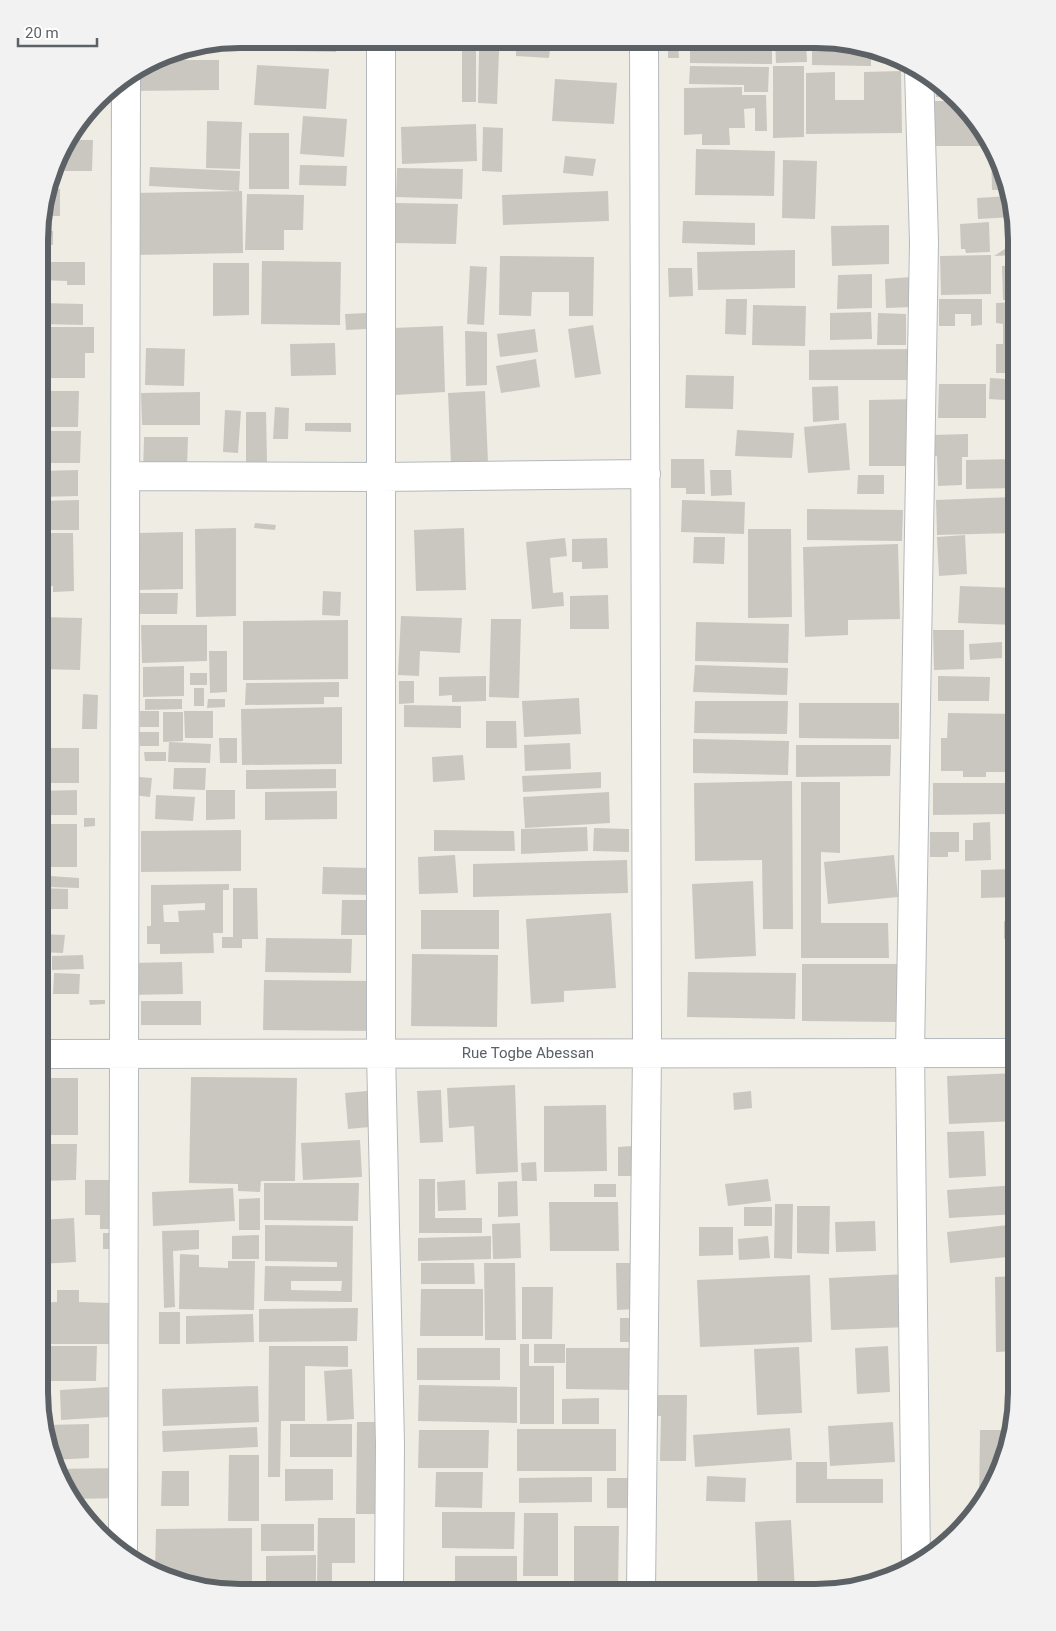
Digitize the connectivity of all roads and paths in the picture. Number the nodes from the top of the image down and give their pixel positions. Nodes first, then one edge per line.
1 (381, 48) edge
2 (644, 48) edge
3 (919, 78) edge
4 (126, 85) edge
5 (646, 474) junction
6 (126, 476) junction
7 (381, 477) junction
8 (647, 1053) junction
9 (910, 1053) junction
10 (1008, 1053) edge
11 (48, 1054) edge
12 (124, 1054) junction
13 (381, 1054) junction
14 (124, 1545) edge
15 (916, 1556) edge
16 (389, 1584) edge
17 (641, 1584) edge

1 - 7 street
2 - 5 street
3 - 9 street
4 - 6 street
5 - 7 street
5 - 8 street
6 - 7 street
6 - 12 street
7 - 13 street
8 - 9 street, Rue Togbe Abessan
8 - 13 street, Rue Togbe Abessan
8 - 17 street
9 - 10 street, Rue Togbe Abessan
9 - 15 street
11 - 12 street, Rue Togbe Abessan
12 - 13 street, Rue Togbe Abessan
12 - 14 street
13 - 16 street

